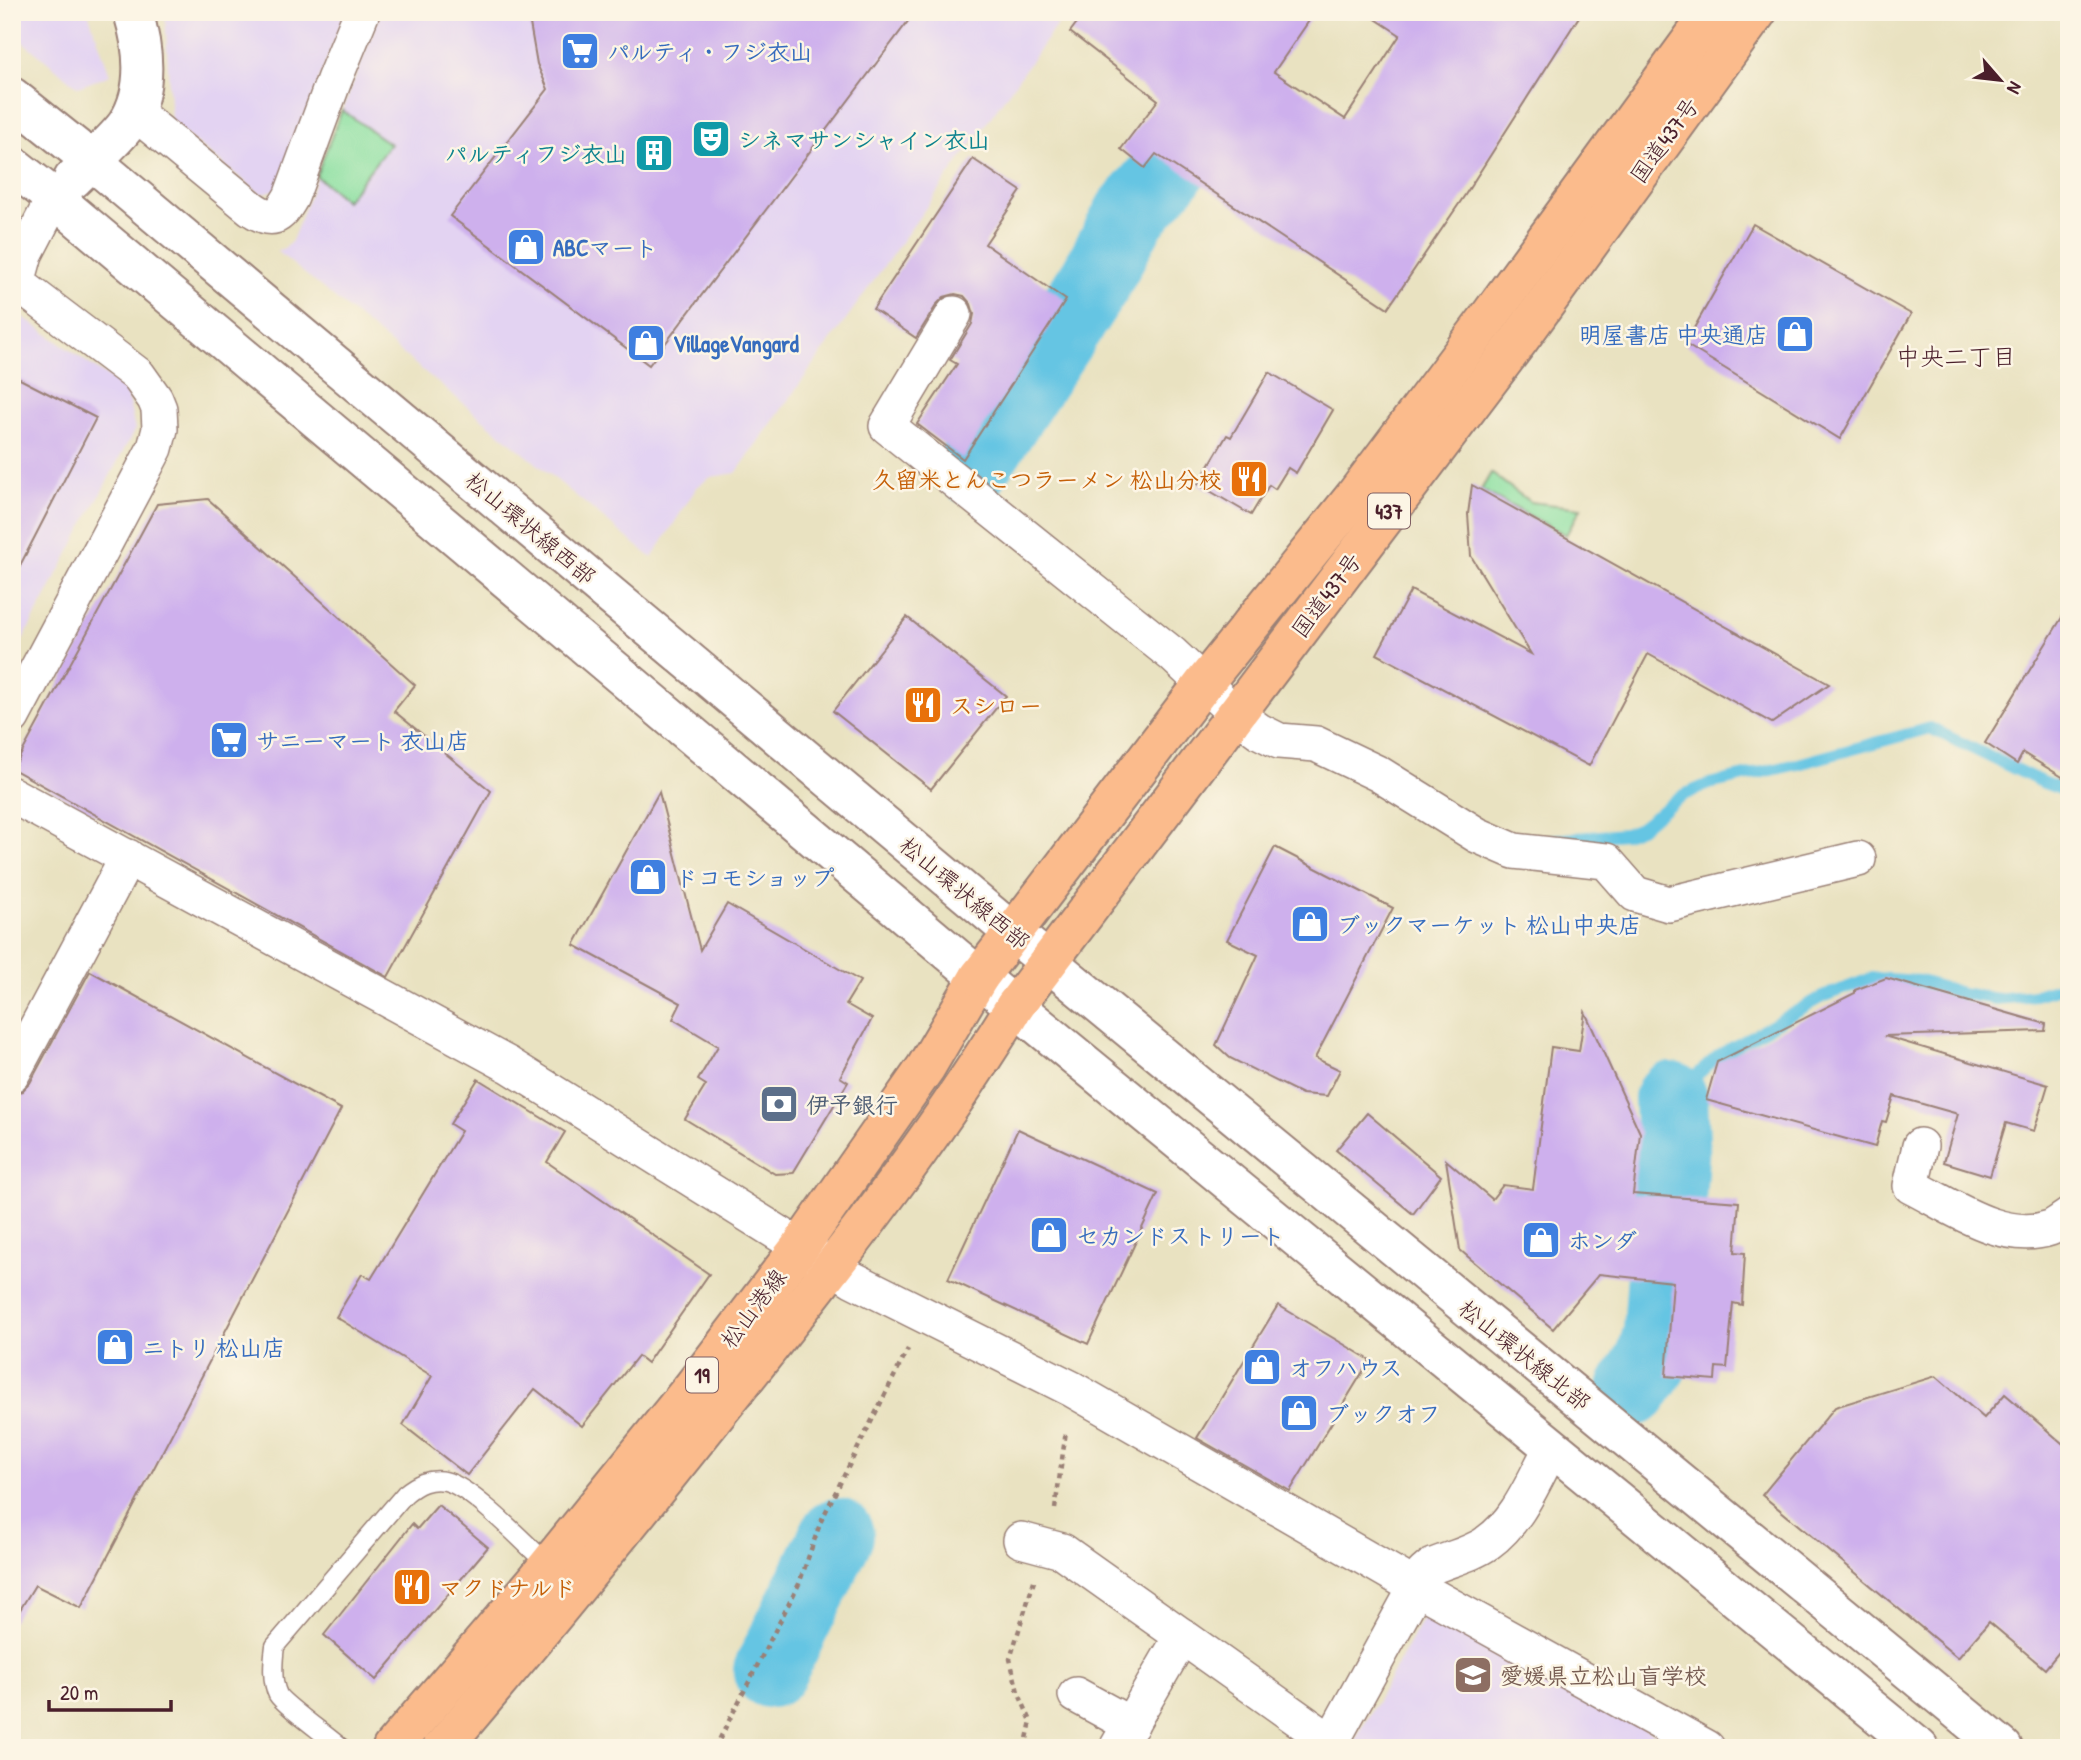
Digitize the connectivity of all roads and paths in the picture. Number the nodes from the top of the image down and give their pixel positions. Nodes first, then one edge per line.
1 (133, 12) edge
2 (362, 12) edge
3 (1712, 12) edge
4 (1757, 12) edge
5 (12, 97) edge
6 (133, 111) junction
7 (91, 160) junction
8 (12, 165) edge
9 (54, 198) junction
10 (18, 251) edge
11 (954, 314) dead end
12 (1203, 683) junction
13 (1236, 714) junction
14 (12, 717) edge
15 (12, 795) edge
16 (128, 858) junction
17 (1858, 859) dead end
18 (1012, 932) junction
19 (1047, 961) junction
20 (979, 976) junction
21 (1015, 1006) junction
22 (12, 1074) edge
23 (1920, 1146) dead end
24 (2069, 1216) edge
25 (800, 1247) junction
26 (834, 1267) junction
27 (926, 1314) junction
28 (1552, 1447) junction
29 (1021, 1540) dead end
30 (548, 1564) junction
31 (1416, 1587) junction
32 (1182, 1636) junction
33 (1076, 1695) dead end
34 (1124, 1736) edge
35 (1330, 1745) edge
36 (341, 1748) edge
37 (392, 1748) edge
38 (442, 1748) edge
39 (715, 1748) edge
40 (1707, 1748) edge
41 (1919, 1748) edge
42 (2003, 1748) edge

1 - 6 street
2 - 6 street
3 - 12 main road, 国道437号 / 437
4 - 13 main road, 国道437号 / 437
5 - 7 street, 松山環状線西部
6 - 7 street
7 - 9 street
7 - 18 street, 松山環状線西部
8 - 9 street
9 - 10 street
9 - 20 street
10 - 14 street
11 - 12 street
12 - 13 street
12 - 18 main road, 国道437号 / 437
13 - 17 street
13 - 19 main road, 国道437号 / 437
15 - 16 street
16 - 22 street
16 - 25 street
18 - 19 street, 松山環状線西部
18 - 20 main road, 国道437号 / 437
19 - 21 main road, 国道437号 / 437
19 - 42 street, 松山環状線北部
20 - 21 street
20 - 25 main road, 松山港線 / 19
21 - 26 main road, 松山港線 / 19
21 - 28 street
23 - 24 street
25 - 26 street
25 - 30 main road, 松山港線 / 19
26 - 27 street
26 - 38 main road, 松山港線 / 19
27 - 31 street
27 - 39 path
28 - 31 street
28 - 41 street
29 - 32 street
30 - 36 lane
30 - 37 main road, 松山港線 / 19
31 - 35 street
31 - 40 street
32 - 34 street
32 - 35 street
33 - 34 street

